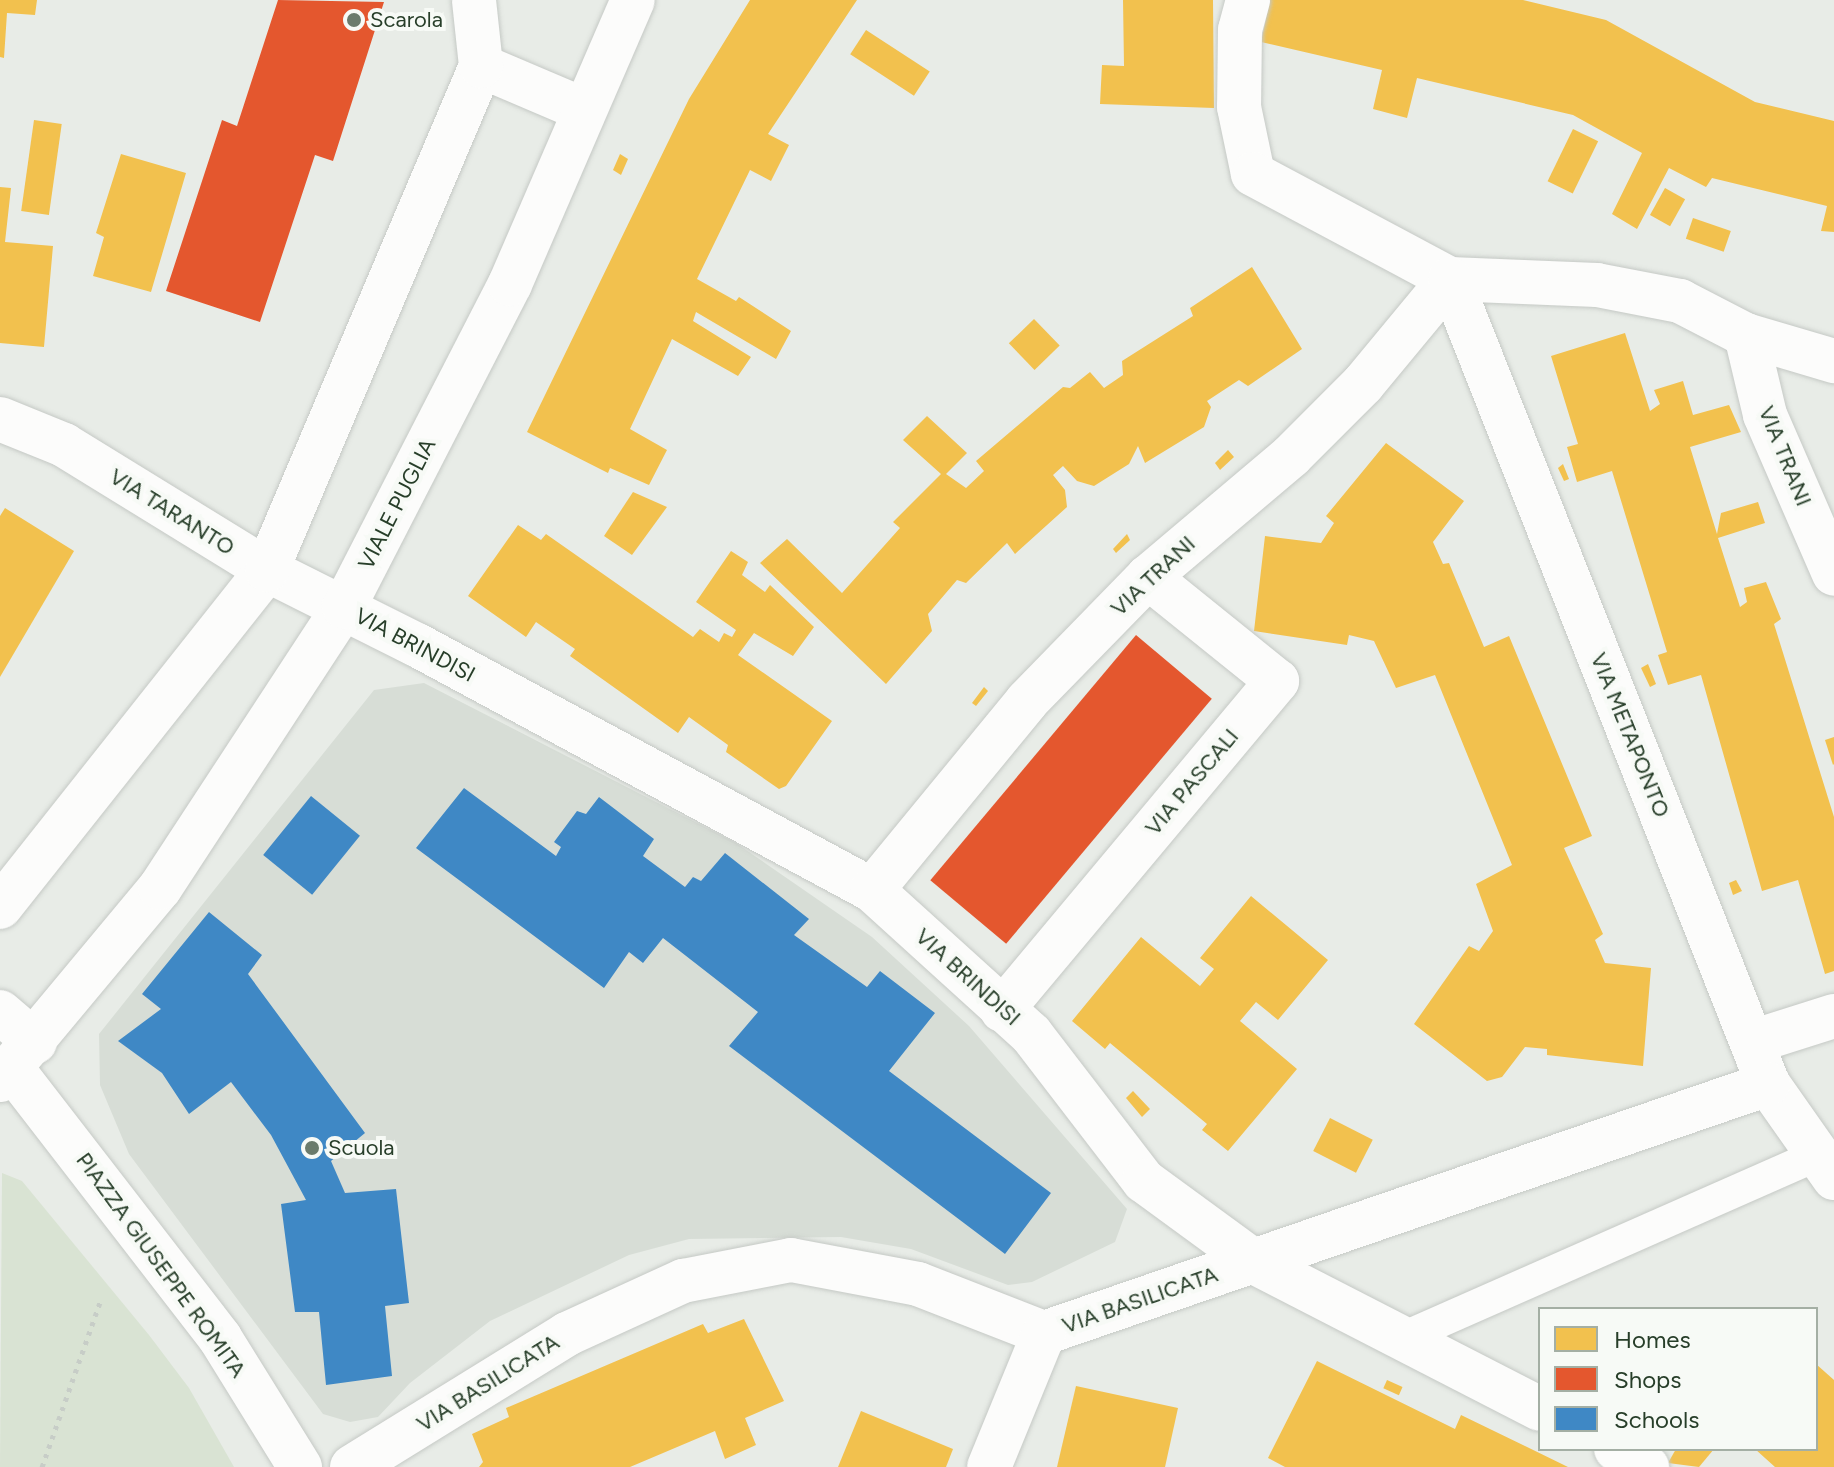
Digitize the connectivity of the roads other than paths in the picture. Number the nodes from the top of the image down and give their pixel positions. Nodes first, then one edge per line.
1 (474, 0) edge
2 (633, 0) edge
3 (1248, 0) edge
4 (481, 66) junction
5 (584, 110) junction
6 (1450, 279) junction
7 (1746, 335) junction
8 (1834, 361) edge
9 (0, 419) edge
10 (267, 570) junction
11 (1834, 574) edge
12 (1148, 577) junction
13 (344, 607) junction
14 (872, 890) junction
15 (0, 907) edge
16 (1002, 1010) junction
17 (0, 1012) edge
18 (1834, 1016) edge
19 (1752, 1042) junction
20 (16, 1064) edge
21 (1768, 1084) junction
22 (1826, 1167) edge
23 (1256, 1263) junction
24 (1044, 1333) junction
25 (1405, 1337) junction
26 (1538, 1408) edge
27 (1619, 1451) edge
28 (300, 1467) edge
29 (352, 1467) edge
30 (989, 1467) edge
31 (1647, 1467) edge

1 - 4 street
2 - 5 street, VIALE PUGLIA
3 - 6 street
4 - 5 street
4 - 10 street
5 - 13 street, VIALE PUGLIA
6 - 7 street
6 - 12 street, VIA TRANI
6 - 19 street, VIA METAPONTO
7 - 8 street
7 - 11 street, VIA TRANI
9 - 10 street, VIA TARANTO
10 - 13 street, VIA TARANTO
10 - 15 street
12 - 14 street, VIA TRANI
12 - 16 street, VIA PASCALI
13 - 14 street, VIA BRINDISI
13 - 20 street, VIALE PUGLIA
14 - 16 street, VIA BRINDISI
16 - 23 street, VIA BRINDISI
17 - 20 street, PIAZZA GIUSEPPE ROMITA
18 - 19 street
19 - 21 street, VIA METAPONTO
20 - 28 street, PIAZZA GIUSEPPE ROMITA
21 - 22 street, VIA METAPONTO
21 - 23 street, VIA BASILICATA
22 - 25 lane
23 - 24 street, VIA BASILICATA
23 - 25 street, VIA BRINDISI
24 - 29 street, VIA BASILICATA
24 - 30 street
25 - 26 street, VIA BRINDISI
27 - 31 street

